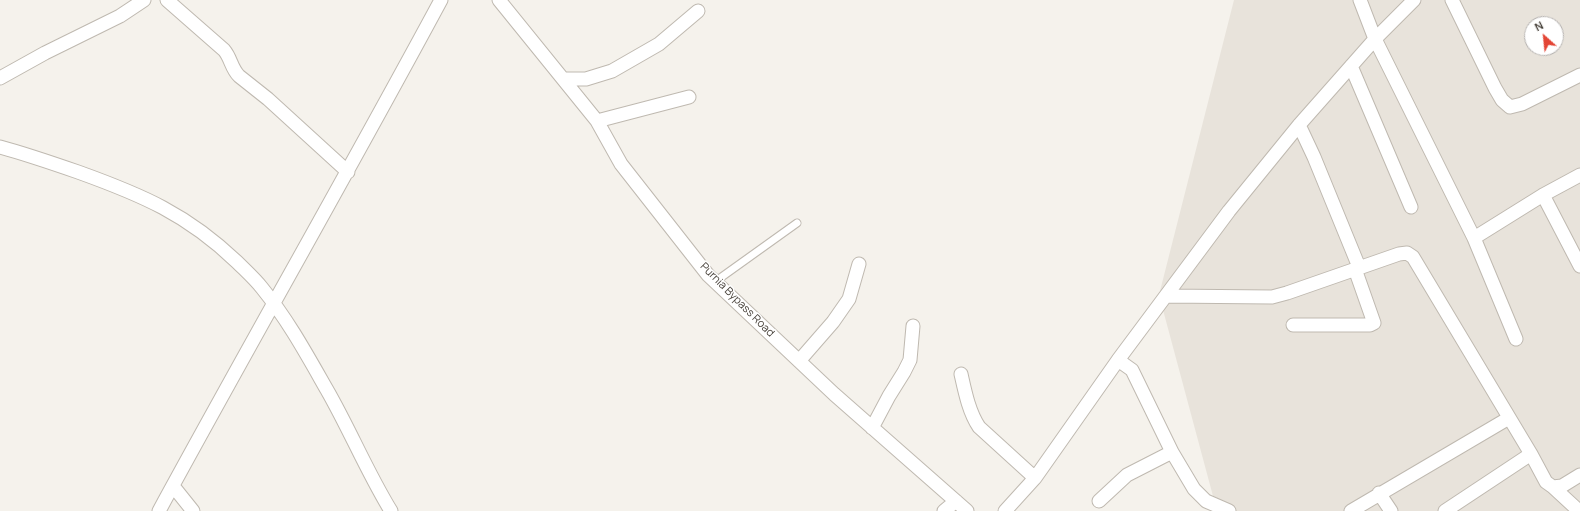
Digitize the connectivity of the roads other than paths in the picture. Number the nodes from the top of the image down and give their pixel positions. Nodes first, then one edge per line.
1 (144, 0) edge
2 (167, 0) edge
3 (441, 0) edge
4 (499, 0) edge
5 (1360, 0) edge
6 (1414, 0) edge
7 (1452, 0) edge
8 (698, 11) dead end
9 (1375, 40) junction
10 (1351, 66) junction
11 (1580, 75) edge
12 (0, 78) edge
13 (563, 79) junction
14 (689, 97) dead end
15 (597, 121) junction
16 (1299, 125) junction
17 (0, 147) edge
18 (348, 172) junction
19 (1580, 175) edge
20 (1544, 195) junction
21 (1411, 207) dead end
22 (797, 223) dead end
23 (1474, 238) junction
24 (859, 264) dead end
25 (1580, 266) edge
26 (1357, 268) junction
27 (716, 281) junction
28 (1166, 296) junction
29 (274, 303) junction
30 (1293, 325) dead end
31 (913, 326) dead end
32 (1516, 339) dead end
33 (1118, 360) junction
34 (799, 361) junction
35 (960, 374) dead end
36 (1509, 418) junction
37 (872, 428) junction
38 (1172, 452) junction
39 (1531, 454) junction
40 (1580, 474) edge
41 (1035, 478) junction
42 (173, 486) junction
43 (1553, 487) junction
44 (1379, 493) junction
45 (956, 501) junction
46 (1099, 501) dead end
47 (159, 511) edge
48 (193, 511) edge
49 (391, 511) edge
50 (944, 511) edge
51 (967, 511) edge
52 (1005, 511) edge
53 (1229, 511) edge
54 (1351, 511) edge
55 (1391, 511) edge
56 (1445, 511) edge
57 (1579, 511) edge

1 - 12 street
2 - 18 street
3 - 18 street
4 - 13 street, Purnia Bypass Road
5 - 9 street
6 - 9 street
7 - 11 street
8 - 13 street
9 - 10 street
9 - 23 street
10 - 16 street
10 - 21 street
13 - 15 street, Purnia Bypass Road
14 - 15 street
15 - 27 street, Purnia Bypass Road
16 - 26 street
16 - 28 street
17 - 29 street
18 - 29 street
19 - 20 street
20 - 23 street
20 - 25 street
22 - 27 lane
23 - 32 street
24 - 34 street
26 - 28 street
26 - 30 street
26 - 36 street
27 - 34 street, Purnia Bypass Road
28 - 33 street
29 - 42 street
29 - 49 street
31 - 37 street
33 - 38 street
33 - 41 street
34 - 37 street, Purnia Bypass Road
35 - 41 street
36 - 39 street
36 - 44 street
37 - 45 street, Purnia Bypass Road
38 - 46 street
38 - 53 street
39 - 43 street
39 - 56 street
40 - 43 street
41 - 52 street
42 - 47 street
42 - 48 street
43 - 57 street
44 - 54 street
44 - 55 street
45 - 50 street
45 - 51 street, Purnia Bypass Road

